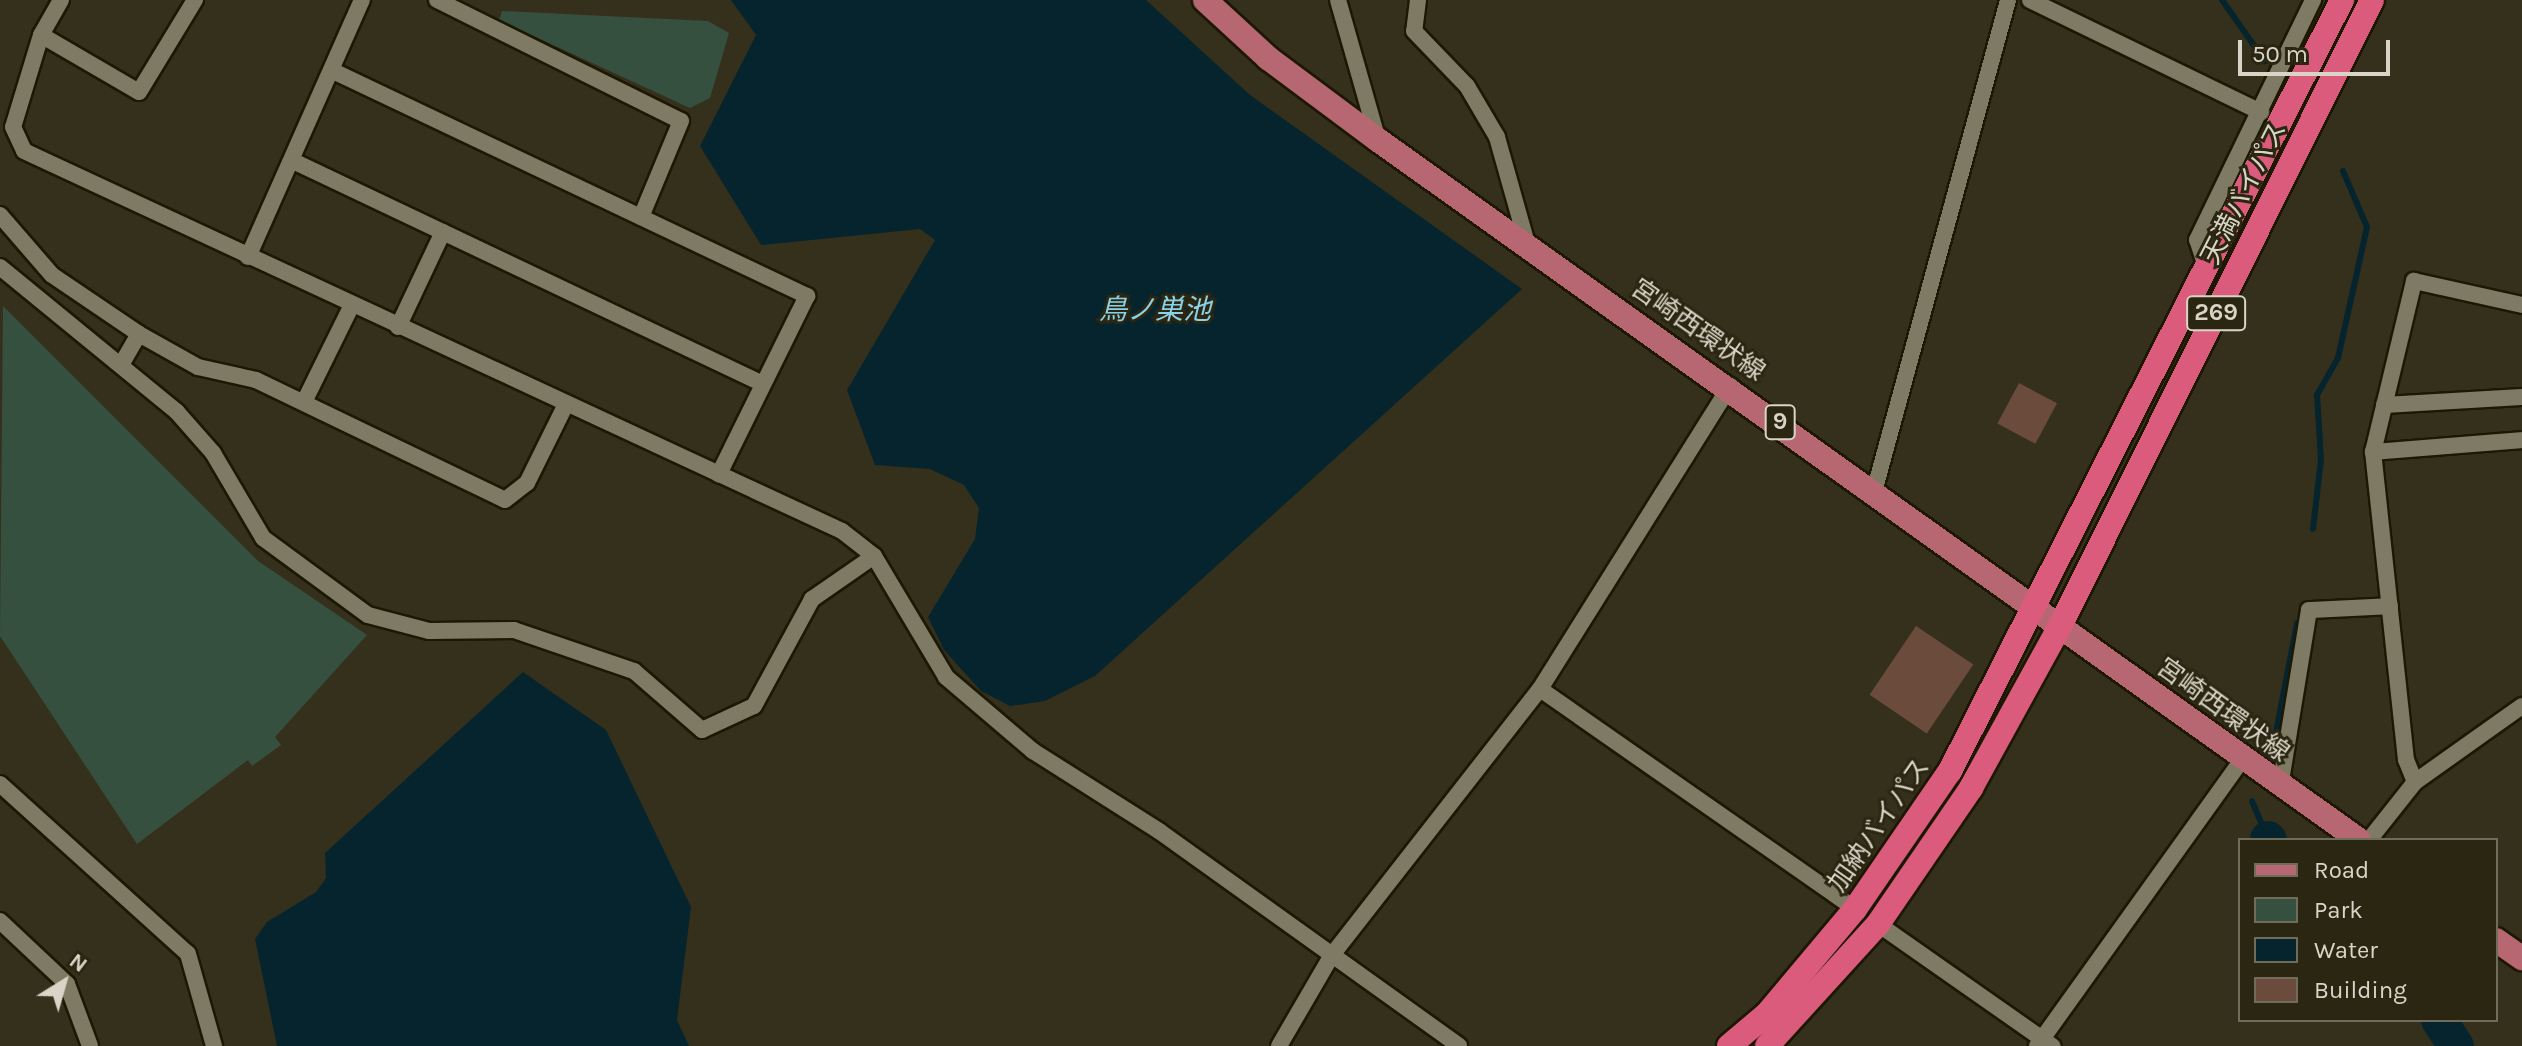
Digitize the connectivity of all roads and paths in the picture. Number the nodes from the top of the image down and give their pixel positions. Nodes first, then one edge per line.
1 (61, 0) edge
2 (195, 0) edge
3 (362, 0) edge
4 (437, 0) edge
5 (1205, 0) edge
6 (1338, 0) edge
7 (1418, 0) edge
8 (2008, 0) edge
9 (2030, 0) edge
10 (2313, 0) edge
11 (2342, 0) edge
12 (2372, 0) edge
13 (41, 35) junction
14 (333, 71) junction
15 (2261, 112) junction
16 (13, 139) junction
17 (1378, 140) junction
18 (0, 151) edge
19 (293, 161) junction
20 (0, 215) edge
21 (641, 217) junction
22 (443, 232) junction
23 (1528, 247) junction
24 (248, 257) junction
25 (0, 267) edge
26 (2207, 272) junction
27 (352, 305) junction
28 (2522, 305) edge
29 (398, 327) junction
30 (139, 334) junction
31 (121, 365) junction
32 (763, 384) junction
33 (1730, 386) junction
34 (2522, 397) edge
35 (304, 402) junction
36 (566, 404) junction
37 (2384, 405) junction
38 (2522, 440) edge
39 (2373, 452) junction
40 (719, 474) junction
41 (1874, 492) junction
42 (874, 556) junction
43 (2390, 606) junction
44 (2038, 608) junction
45 (2060, 626) junction
46 (1540, 689) junction
47 (2522, 706) edge
48 (2242, 760) junction
49 (2415, 782) junction
50 (0, 784) edge
51 (2280, 787) junction
52 (2356, 838) edge
53 (2371, 838) edge
54 (1855, 909) junction
55 (0, 921) edge
56 (1878, 924) junction
57 (2498, 941) edge
58 (1332, 955) junction
59 (2522, 958) edge
60 (2044, 1044) edge
61 (90, 1046) edge
62 (214, 1046) edge
63 (1279, 1046) edge
64 (1459, 1046) edge
65 (1729, 1046) edge
66 (1767, 1046) edge

1 - 13 street
2 - 13 street
3 - 14 street
4 - 21 street
5 - 17 main road, 宮崎西環状線 / 9
6 - 17 street
7 - 23 street
8 - 41 street
9 - 15 street
10 - 15 street
11 - 26 highway, 天満バイパス / 269
12 - 45 highway, 天満バイパス / 269
13 - 16 street
14 - 19 street
14 - 21 street
15 - 26 street
16 - 18 street
16 - 24 street
17 - 23 main road, 宮崎西環状線 / 9
19 - 22 street
19 - 24 street
20 - 30 street
21 - 32 street
22 - 29 street
22 - 32 street
23 - 33 main road, 宮崎西環状線 / 9
24 - 27 street
25 - 31 street
26 - 44 highway, 天満バイパス / 269
27 - 29 street
27 - 35 street
28 - 37 street
29 - 36 street
30 - 31 street
30 - 35 street
31 - 42 street
32 - 40 street
33 - 41 main road, 宮崎西環状線 / 9
33 - 46 street
34 - 37 street
35 - 36 street
36 - 40 street
37 - 39 street
38 - 39 street
39 - 43 street
40 - 42 street
41 - 44 main road, 宮崎西環状線 / 9
42 - 58 street
43 - 49 street
43 - 51 street
44 - 45 main road, 宮崎西環状線 / 9
44 - 54 highway, 加納バイパス / 269
45 - 48 main road, 宮崎西環状線 / 9
45 - 56 highway, 加納バイパス / 269
46 - 54 street
46 - 58 street
47 - 49 street
48 - 51 main road, 宮崎西環状線 / 9
48 - 60 street
49 - 53 street
50 - 62 street
51 - 52 main road, 宮崎西環状線 / 9
54 - 65 highway, 加納バイパス / 269
55 - 61 street
56 - 60 street
56 - 66 highway, 加納バイパス / 269
57 - 59 main road
58 - 63 street
58 - 64 street

